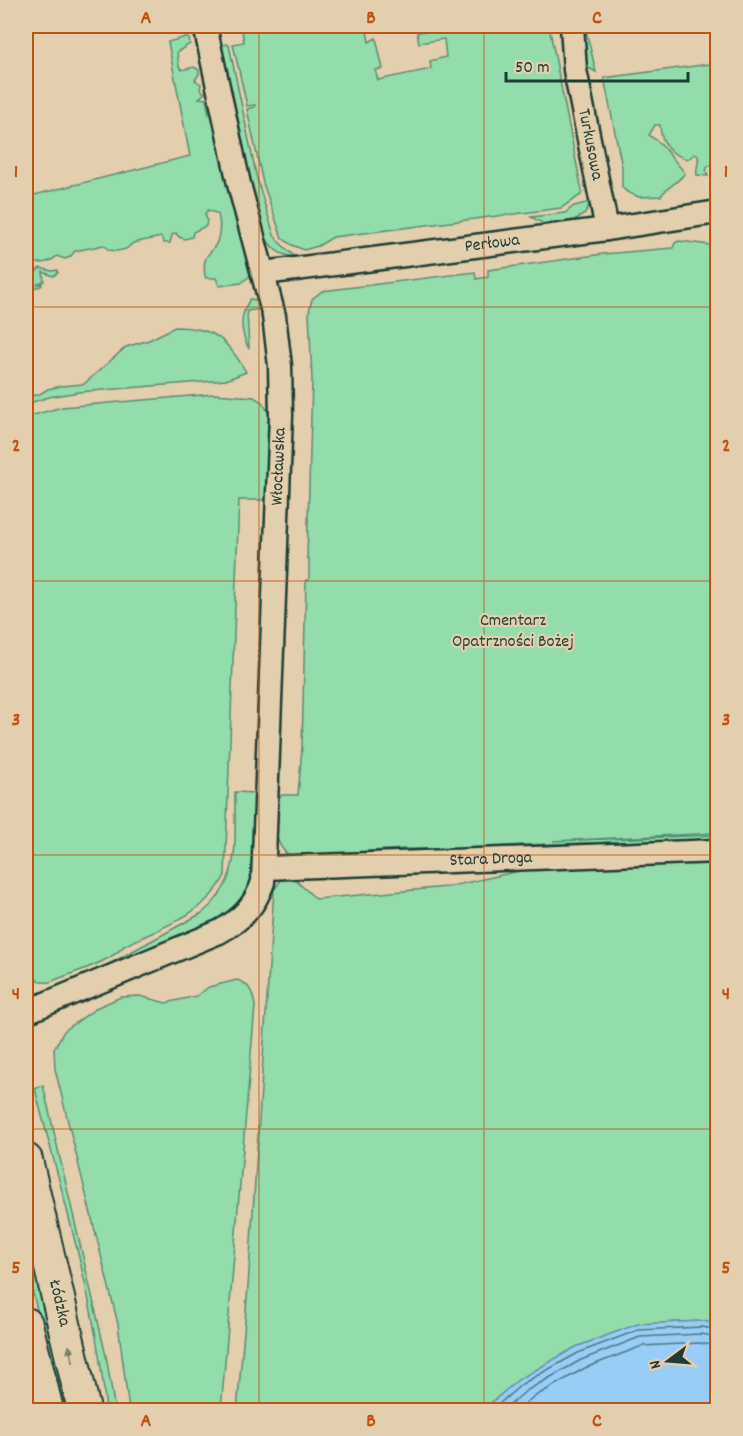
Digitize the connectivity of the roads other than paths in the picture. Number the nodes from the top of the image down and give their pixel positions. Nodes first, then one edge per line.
1 (205, 26) edge
2 (572, 26) edge
3 (717, 212) edge
4 (607, 229) junction
5 (264, 273) junction
6 (717, 851) edge
7 (265, 868) junction
8 (26, 1012) edge
9 (26, 1160) edge
10 (26, 1324) edge
11 (47, 1410) edge
12 (84, 1410) edge

1 - 5 street, Włocławska
2 - 4 street, Turkusowa
3 - 4 street, Perłowa
4 - 5 street, Perłowa
5 - 7 street, Włocławska
6 - 7 street, Stara Droga
7 - 8 street, Włocławska
12 -> 9 main road, Łódzka
10 - 11 main road, Łódzka

